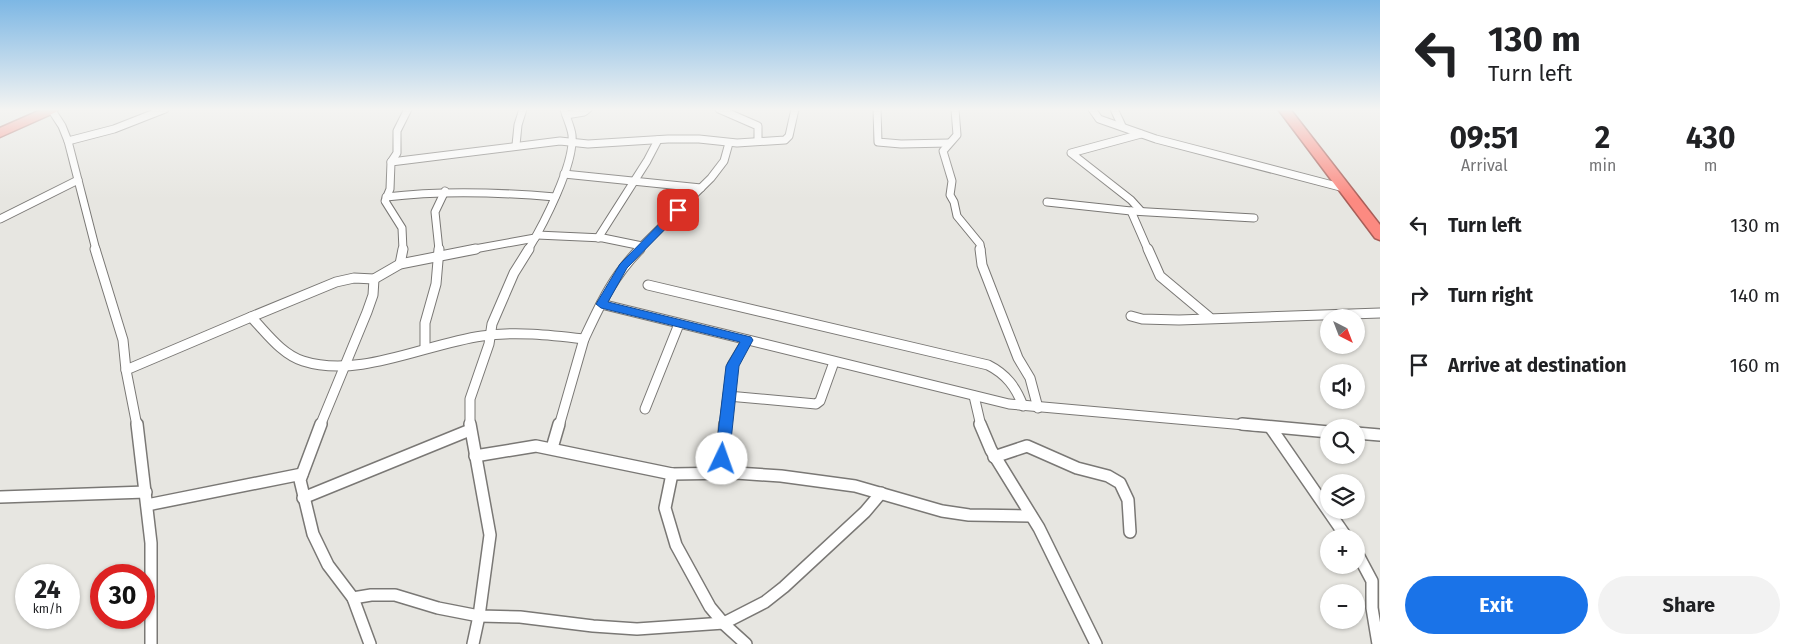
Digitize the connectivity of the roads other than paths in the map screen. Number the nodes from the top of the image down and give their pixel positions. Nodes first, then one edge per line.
1 (75, 139) edge
2 (397, 139) edge
3 (517, 139) edge
4 (572, 139) edge
5 (697, 139) edge
6 (699, 139) edge
7 (785, 139) edge
8 (877, 139) edge
9 (955, 139) edge
10 (1125, 139) edge
11 (1160, 139) edge
12 (1307, 139) edge
13 (1317, 139) edge
14 (658, 140) junction
15 (68, 141) joint
16 (758, 141) joint
17 (949, 142) junction
18 (572, 143) junction
19 (729, 143) junction
20 (516, 146) junction
21 (391, 162) junction
22 (564, 174) junction
23 (78, 180) junction
24 (635, 180) junction
25 (700, 188) junction
26 (1344, 188) junction
27 (445, 191) junction
28 (386, 197) junction
29 (555, 197) junction
30 (1046, 202) dead end
31 (1131, 211) junction
32 (1141, 211) junction
33 (1254, 218) dead end
34 (0, 219) edge
35 (1380, 219) edge
36 (1380, 235) edge
37 (536, 237) junction
38 (598, 238) junction
39 (642, 246) junction
40 (440, 255) junction
41 (400, 264) junction
42 (374, 279) junction
43 (648, 285) dead end
44 (601, 304) junction
45 (1380, 313) edge
46 (1132, 316) dead end
47 (251, 317) junction
48 (1209, 317) junction
49 (679, 324) junction
50 (491, 335) junction
51 (584, 339) junction
52 (747, 340) junction
53 (426, 347) junction
54 (834, 362) junction
55 (345, 364) junction
56 (126, 370) junction
57 (728, 396) junction
58 (974, 396) junction
59 (1023, 406) junction
60 (1038, 408) junction
61 (645, 409) dead end
62 (1271, 428) junction
63 (470, 430) junction
64 (1320, 431) edge
65 (1365, 434) edge
66 (1380, 435) edge
67 (552, 448) junction
68 (475, 456) junction
69 (994, 457) junction
70 (722, 473) junction
71 (302, 474) junction
72 (672, 474) junction
73 (146, 492) junction
74 (881, 493) junction
75 (0, 498) edge
76 (303, 498) junction
77 (148, 505) junction
78 (1031, 516) junction
79 (1341, 529) edge
80 (1130, 532) dead end
81 (1365, 565) edge
82 (353, 598) junction
83 (480, 616) junction
84 (724, 623) junction
85 (151, 644) edge
86 (370, 644) edge
87 (472, 644) edge
88 (746, 644) edge
89 (1096, 644) edge
90 (1378, 644) edge

1 - 15 street
2 - 21 street
3 - 20 street
4 - 18 street
5 - 14 street
6 - 19 street
7 - 16 street
8 - 17 street
9 - 17 street
10 - 32 street
11 - 26 street
12 - 26 highway
13 - 35 highway
14 - 18 street
14 - 24 street
15 - 23 street
16 - 19 street
17 - 60 street
18 - 20 street
18 - 22 street
19 - 25 street
20 - 21 street
21 - 28 street
22 - 24 street
22 - 29 street
23 - 34 street
23 - 56 street
24 - 25 street
24 - 38 street
25 - 39 street
26 - 36 highway
27 - 28 street
27 - 29 street
27 - 40 street
28 - 41 street
29 - 37 street
30 - 31 street
31 - 32 street
31 - 48 street
32 - 33 street
37 - 38 street
37 - 40 street
37 - 50 street
38 - 39 street
39 - 44 street
40 - 41 street
40 - 53 street
41 - 42 street
42 - 47 street
42 - 55 street
43 - 59 street
44 - 49 street
44 - 51 street
45 - 48 street
46 - 48 street
47 - 55 street
47 - 56 street
49 - 52 street
49 - 61 street
50 - 51 street
50 - 53 street
50 - 63 street
51 - 67 street
52 - 54 street
52 - 57 street
53 - 55 street
54 - 57 street
54 - 58 street
55 - 71 street
56 - 73 street
57 - 70 street
58 - 59 street
58 - 69 street
59 - 60 street
60 - 62 street
62 - 64 street
62 - 79 street
63 - 68 street
63 - 76 street
65 - 66 street
67 - 68 street
67 - 72 street
68 - 83 street
69 - 78 street
69 - 80 street
70 - 72 street
70 - 74 street
71 - 76 street
71 - 77 street
72 - 84 street
73 - 75 street
73 - 77 street
74 - 78 street
74 - 84 street
76 - 82 street
77 - 85 street
78 - 89 street
81 - 90 street
82 - 83 street
82 - 86 street
83 - 84 street
83 - 87 street
84 - 88 street

